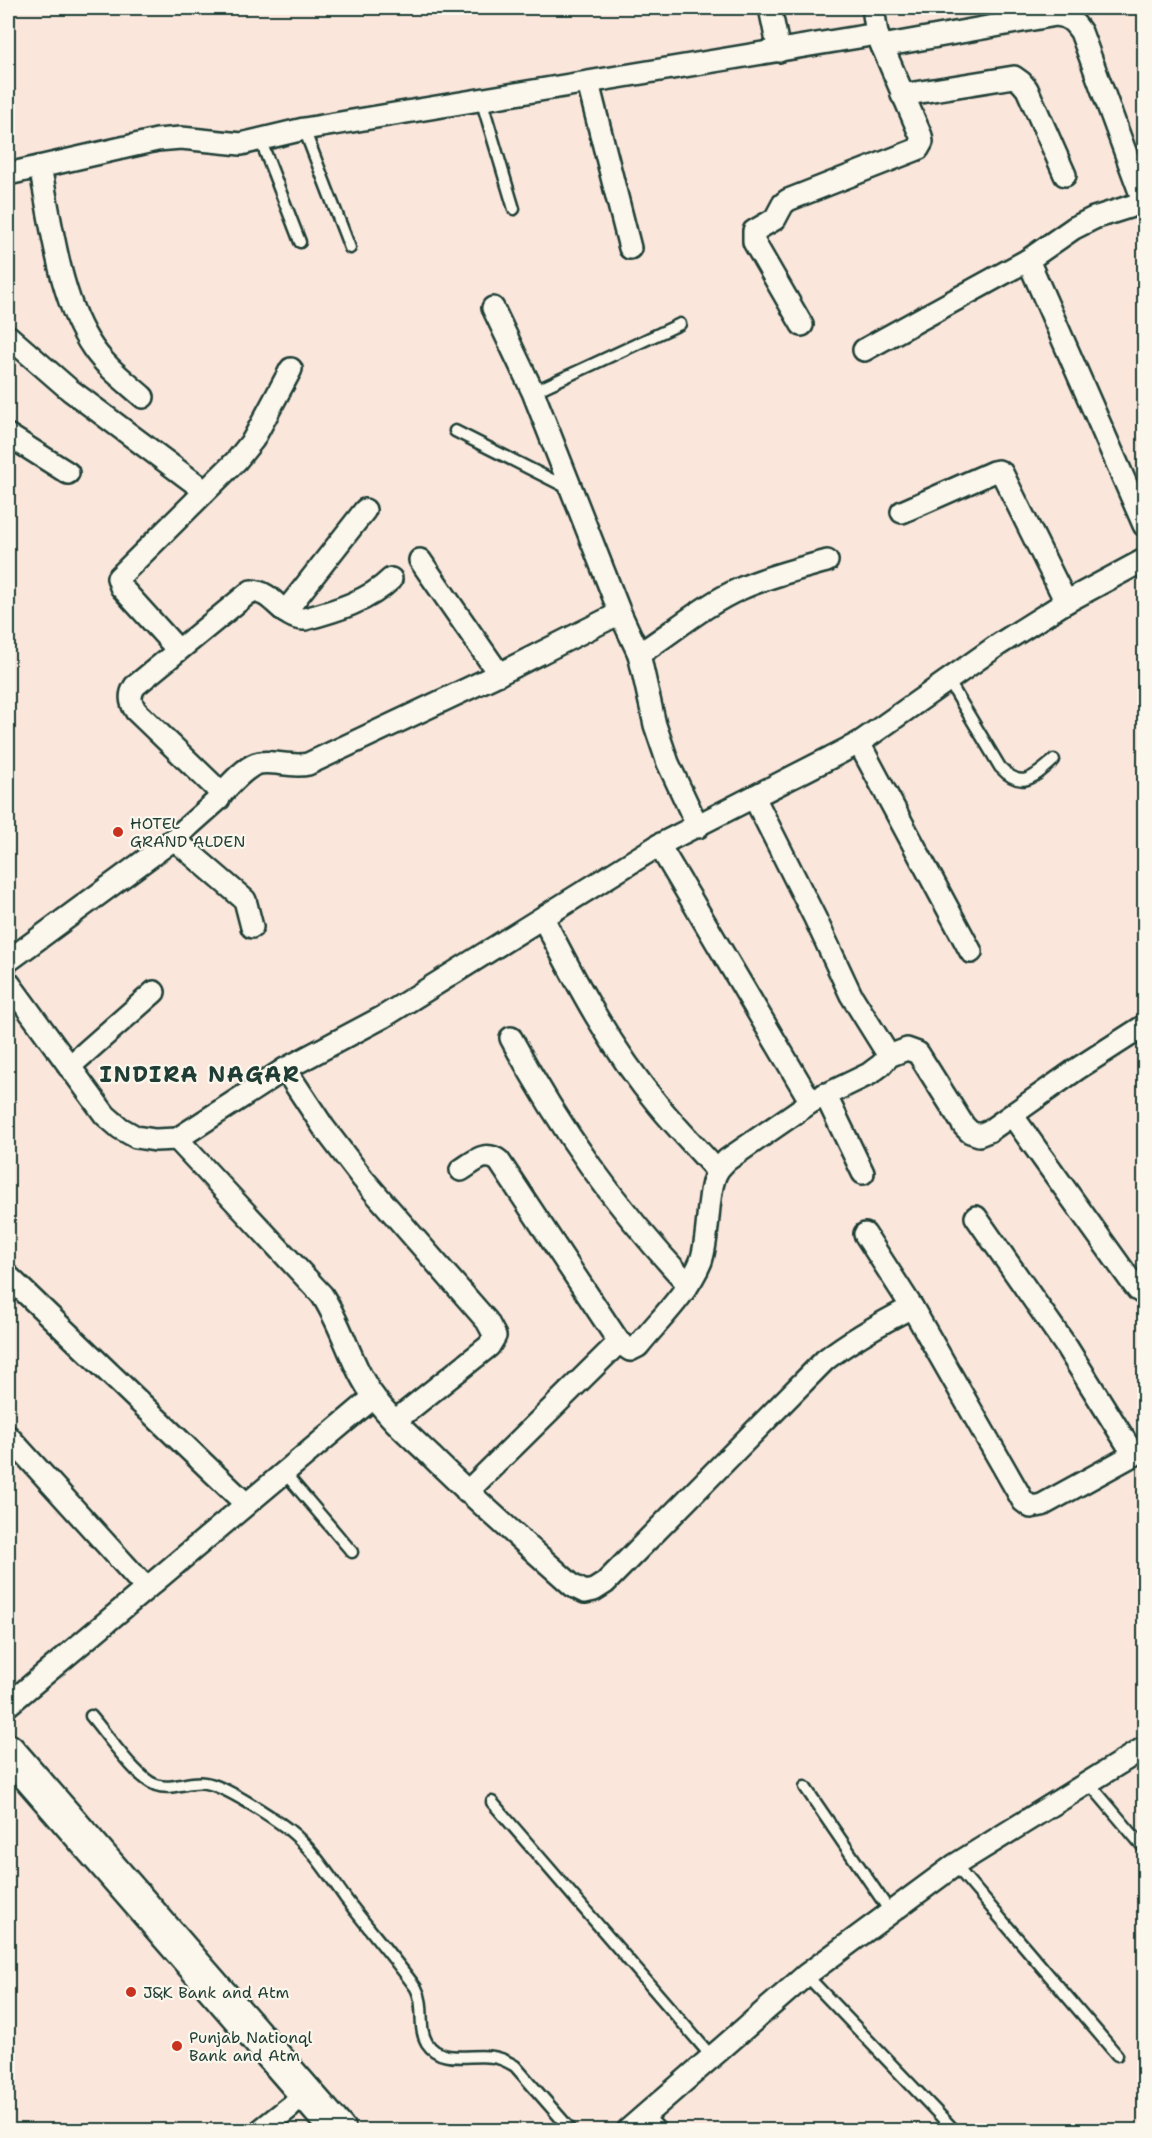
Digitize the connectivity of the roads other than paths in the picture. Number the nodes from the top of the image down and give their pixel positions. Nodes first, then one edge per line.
1 (770, 8) edge
2 (873, 8) edge
3 (879, 40) junction
4 (779, 51) junction
5 (588, 83) junction
6 (902, 95) junction
7 (481, 99) junction
8 (304, 129) junction
9 (260, 139) junction
10 (40, 167) junction
11 (8, 174) edge
12 (1065, 175) dead end
13 (514, 209) dead end
14 (300, 242) dead end
15 (350, 248) dead end
16 (630, 248) dead end
17 (1028, 260) junction
18 (493, 308) dead end
19 (680, 324) dead end
20 (802, 325) dead end
21 (8, 336) edge
22 (864, 350) dead end
23 (291, 369) dead end
24 (533, 392) junction
25 (143, 397) dead end
26 (455, 431) dead end
27 (8, 435) edge
28 (68, 472) dead end
29 (196, 484) dead end
30 (571, 489) junction
31 (365, 510) dead end
32 (903, 512) dead end
33 (1144, 525) edge
34 (420, 560) dead end
35 (1144, 560) edge
36 (827, 561) dead end
37 (391, 579) dead end
38 (1066, 602) junction
39 (285, 612) junction
40 (620, 613) junction
41 (178, 650) junction
42 (639, 654) junction
43 (499, 674) junction
44 (948, 680) junction
45 (859, 743) junction
46 (1054, 760) dead end
47 (220, 795) junction
48 (754, 797) junction
49 (698, 827) junction
50 (174, 838) junction
51 (659, 845) junction
52 (543, 918) junction
53 (252, 927) dead end
54 (971, 952) dead end
55 (8, 961) edge
56 (8, 982) edge
57 (154, 992) dead end
58 (1144, 1026) edge
59 (512, 1038) dead end
60 (889, 1056) junction
61 (69, 1067) junction
62 (285, 1069) junction
63 (818, 1098) junction
64 (1012, 1115) junction
65 (177, 1140) junction
66 (461, 1170) dead end
67 (717, 1171) junction
68 (863, 1173) dead end
69 (976, 1217) dead end
70 (865, 1234) dead end
71 (8, 1276) edge
72 (688, 1284) junction
73 (1144, 1294) edge
74 (912, 1307) junction
75 (619, 1342) junction
76 (374, 1397) junction
77 (395, 1421) junction
78 (8, 1436) edge
79 (1139, 1452) edge
80 (284, 1472) junction
81 (467, 1492) junction
82 (246, 1504) junction
83 (352, 1552) dead end
84 (146, 1588) junction
85 (8, 1705) edge
86 (91, 1716) dead end
87 (1144, 1748) edge
88 (8, 1751) edge
89 (8, 1773) edge
90 (1089, 1783) junction
91 (805, 1787) dead end
92 (492, 1802) dead end
93 (1144, 1848) edge
94 (955, 1865) junction
95 (891, 1913) junction
96 (806, 1975) junction
97 (1117, 2055) dead end
98 (712, 2057) junction
99 (646, 2114) junction
100 (301, 2119) edge
101 (261, 2130) edge
102 (338, 2130) edge
103 (571, 2130) edge
104 (628, 2130) edge
105 (661, 2130) edge
106 (954, 2130) edge

1 - 4 street
2 - 3 street
3 - 4 street
3 - 6 street
3 - 17 street
4 - 5 street
5 - 7 street
5 - 16 street
6 - 12 street
6 - 20 street
7 - 8 street
7 - 13 lane
8 - 9 street
8 - 15 lane
9 - 10 street
9 - 14 lane
10 - 11 street
10 - 25 street
17 - 22 street
17 - 33 street
18 - 24 street
19 - 24 lane
21 - 29 street
23 - 41 street
24 - 30 street
26 - 30 lane
27 - 28 street
30 - 40 street
31 - 39 street
32 - 38 street
34 - 43 street
35 - 38 street
36 - 42 street
37 - 39 street
38 - 44 street
39 - 41 street
40 - 42 street
40 - 43 street
41 - 47 street
42 - 49 street
43 - 47 street
44 - 45 street
44 - 46 lane
45 - 48 street
45 - 54 street
47 - 50 street
48 - 49 street
48 - 60 street
49 - 51 street
50 - 53 street
50 - 55 street
51 - 52 street
51 - 63 street
52 - 62 street
52 - 67 street
56 - 61 street
57 - 61 street
58 - 64 street
59 - 72 street
60 - 63 street
60 - 64 street
61 - 65 street
62 - 65 street
62 - 77 street
63 - 67 street
63 - 68 street
64 - 73 street
65 - 76 street
66 - 75 street
67 - 72 street
69 - 79 street
70 - 74 street
71 - 82 street
72 - 75 street
74 - 79 street
74 - 81 street
75 - 81 street
76 - 77 street
76 - 80 street
77 - 81 street
78 - 84 street
80 - 82 street
80 - 83 lane
82 - 84 street
84 - 85 street
86 - 103 lane
87 - 90 street
88 - 102 highway
89 - 100 highway
90 - 93 lane
90 - 94 street
91 - 95 lane
92 - 98 lane
94 - 95 street
94 - 97 lane
95 - 96 street
96 - 98 street
96 - 106 lane
98 - 99 street
99 - 104 street
99 - 105 lane
100 - 101 street

